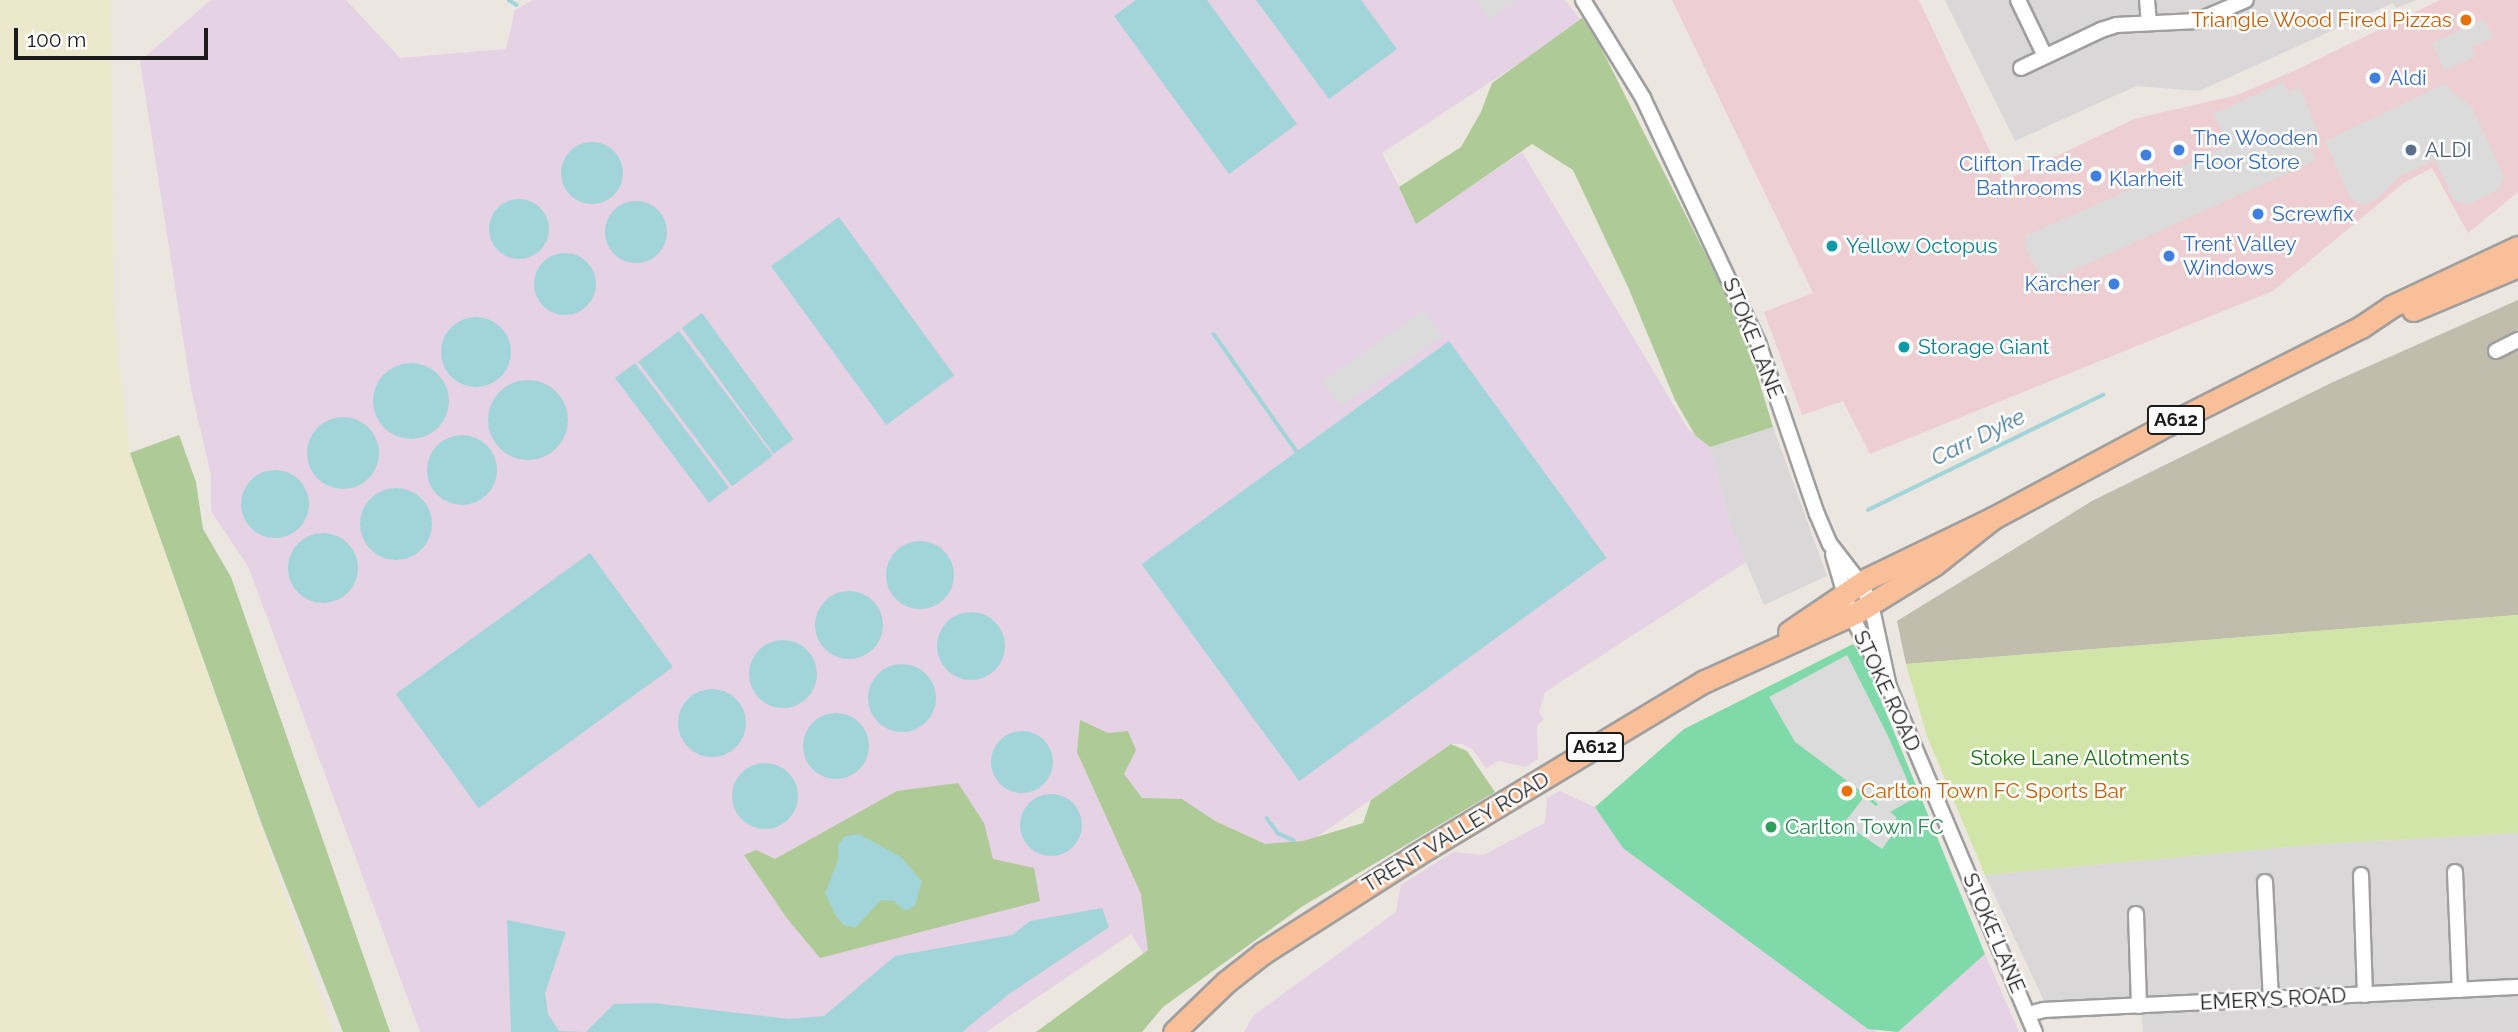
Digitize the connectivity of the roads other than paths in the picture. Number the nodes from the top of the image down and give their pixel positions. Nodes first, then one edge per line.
1 (1583, 0) edge
2 (2018, 0) edge
3 (2147, 0) edge
4 (2246, 0) edge
5 (2148, 23) junction
6 (2045, 55) junction
7 (2021, 68) dead end
8 (2518, 247) edge
9 (2518, 267) edge
10 (2361, 327) junction
11 (2518, 340) edge
12 (2496, 351) dead end
13 (1993, 518) junction
14 (1830, 544) joint
15 (1851, 588) junction
16 (1871, 604) junction
17 (1851, 615) junction
18 (1756, 656) junction
19 (1889, 687) junction
20 (1951, 835) joint
21 (2455, 872) dead end
22 (2362, 875) dead end
23 (2265, 882) dead end
24 (2136, 914) dead end
25 (2518, 988) edge
26 (2460, 990) junction
27 (2365, 995) junction
28 (2271, 999) junction
29 (2139, 1006) junction
30 (2028, 1014) junction
31 (1174, 1032) edge
32 (2035, 1032) edge

1 - 14 street, STOKE LANE
2 - 6 street
3 - 5 street
4 - 5 street
5 - 6 street
6 - 7 street
8 - 10 main road, TRENT VALLEY ROAD / A612
9 - 10 main road, TRENT VALLEY ROAD / A612
10 - 13 main road, TRENT VALLEY ROAD / A612
11 - 12 street
13 - 15 main road, TRENT VALLEY ROAD / A612
13 - 16 main road, TRENT VALLEY ROAD / A612
14 - 15 street, STOKE ROAD
15 - 16 street
15 - 17 street, STOKE ROAD
15 - 18 main road, TRENT VALLEY ROAD / A612
16 - 17 main road, TRENT VALLEY ROAD / A612
16 - 19 street
17 - 18 main road, TRENT VALLEY ROAD / A612
17 - 19 street, STOKE ROAD
18 - 31 main road, TRENT VALLEY ROAD / A612
19 - 20 street, STOKE ROAD
20 - 30 street, STOKE LANE
21 - 26 street
22 - 27 street
23 - 28 street
24 - 29 street
25 - 26 street, EMERYS ROAD
26 - 27 street, EMERYS ROAD
27 - 28 street, EMERYS ROAD
28 - 29 street, EMERYS ROAD
29 - 30 street, EMERYS ROAD
30 - 32 street, STOKE LANE

